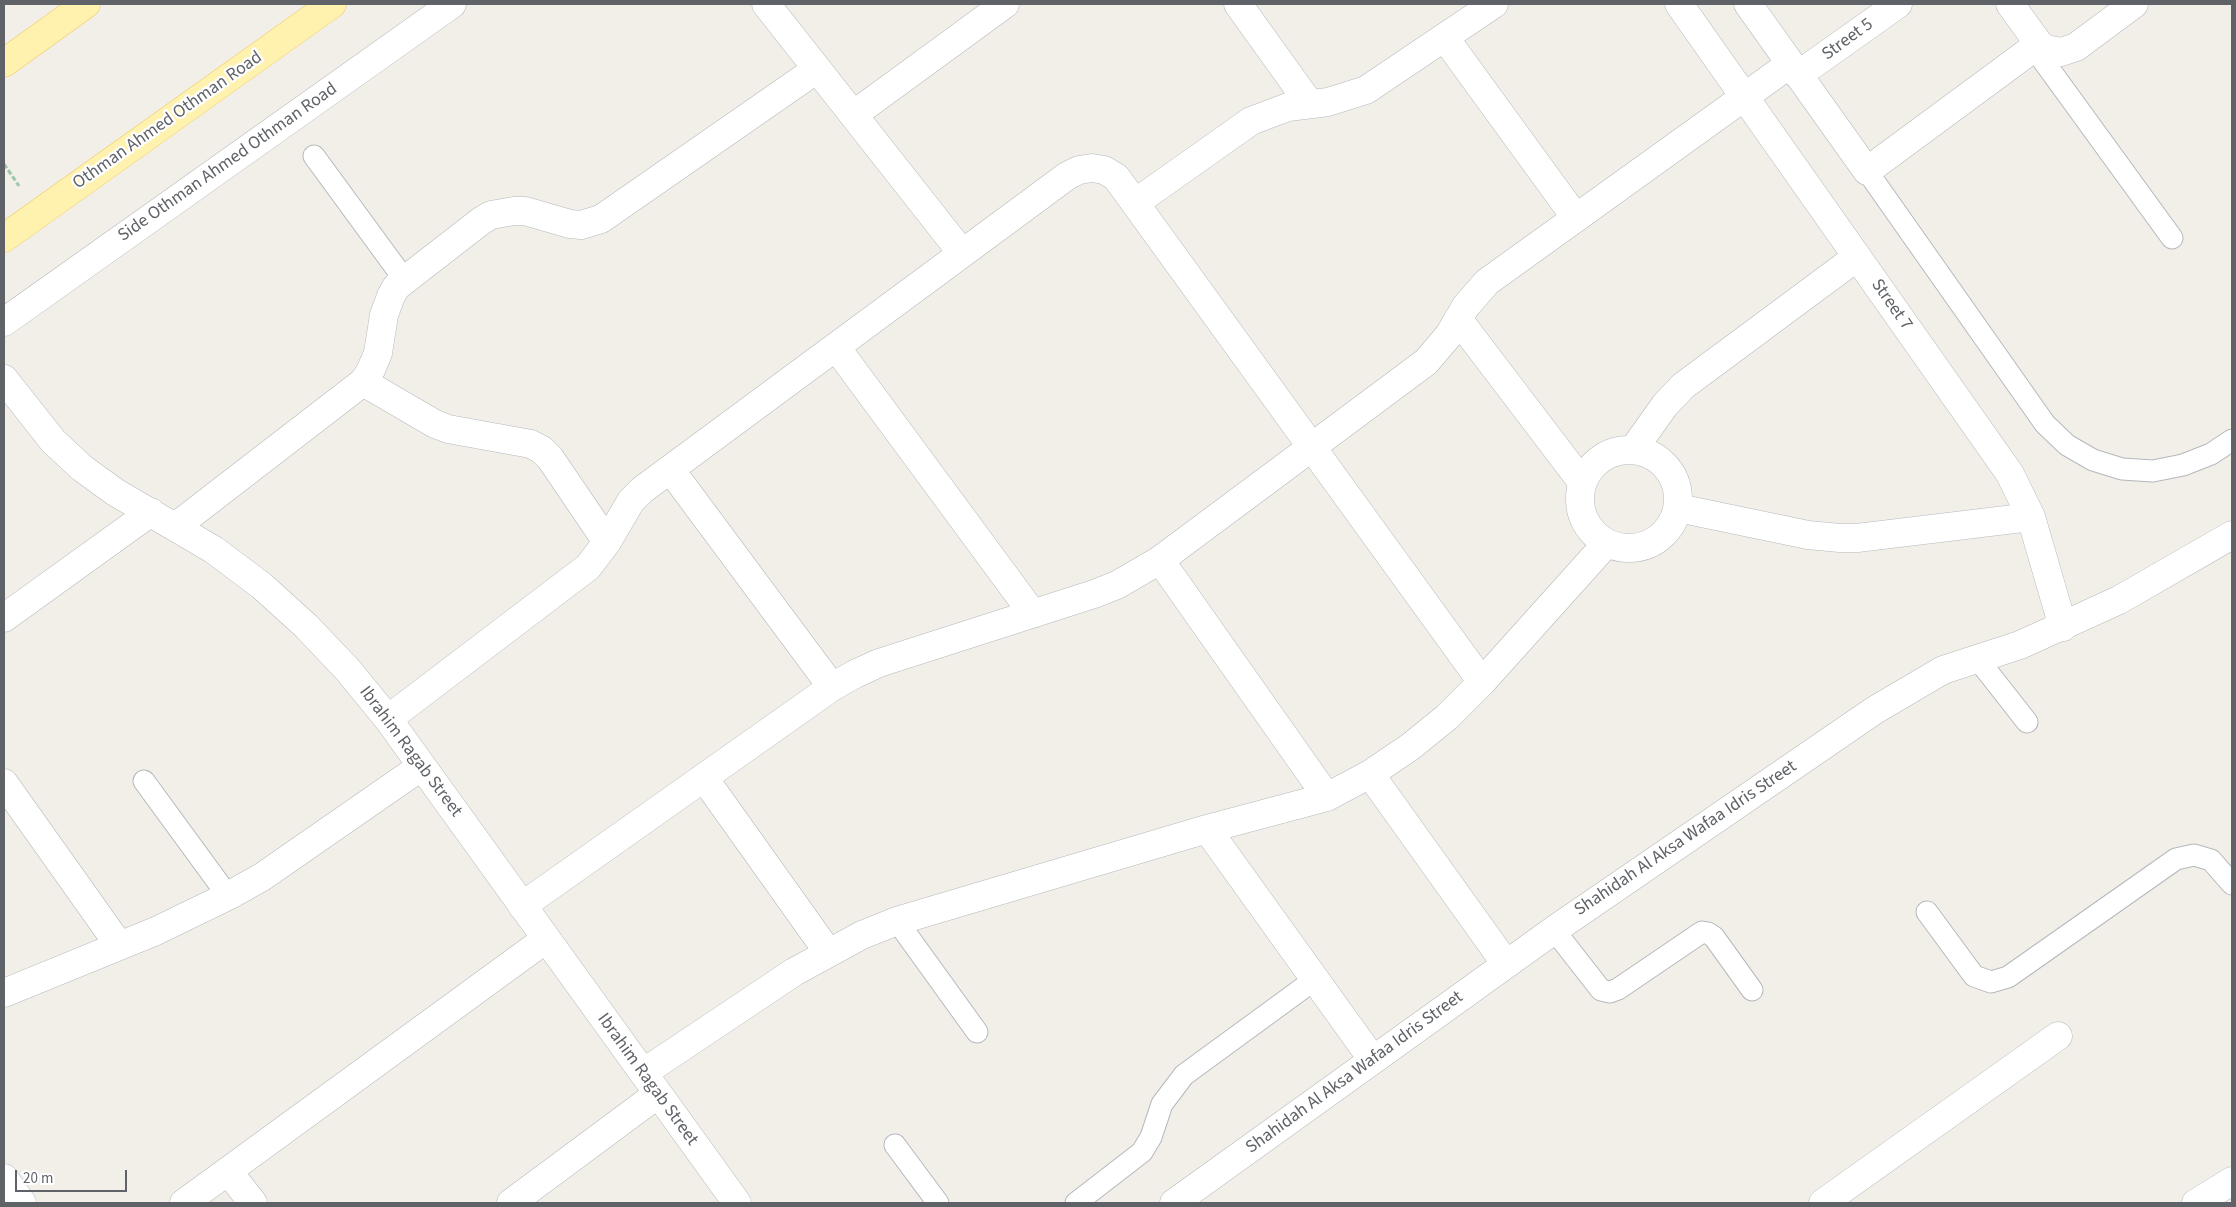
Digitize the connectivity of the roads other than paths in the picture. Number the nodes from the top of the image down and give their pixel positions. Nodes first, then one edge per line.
1 (86, 4) edge
2 (332, 4) edge
3 (452, 4) edge
4 (766, 4) edge
5 (1006, 4) edge
6 (1238, 4) edge
7 (1494, 4) edge
8 (1679, 4) edge
9 (1748, 4) edge
10 (1898, 4) edge
11 (2010, 4) edge
12 (2134, 4) edge
13 (1445, 38) junction
14 (2037, 46) junction
15 (4, 63) edge
16 (817, 69) junction
17 (1794, 70) junction
18 (1744, 96) junction
19 (1309, 103) junction
20 (853, 115) junction
21 (314, 156) dead end
22 (1867, 171) junction
23 (1135, 203) junction
24 (1576, 218) junction
25 (4, 238) edge
26 (2172, 238) dead end
27 (962, 253) junction
28 (1857, 257) junction
29 (404, 280) junction
30 (1458, 319) junction
31 (4, 322) edge
32 (836, 347) junction
33 (4, 379) edge
34 (363, 382) junction
35 (2232, 440) edge
36 (1311, 447) junction
37 (1634, 450) junction
38 (670, 469) junction
39 (1582, 482) junction
40 (1678, 508) junction
41 (150, 512) junction
42 (2031, 517) junction
43 (175, 526) junction
44 (2232, 535) edge
45 (607, 542) junction
46 (1606, 544) junction
47 (1160, 560) junction
48 (1033, 614) junction
49 (4, 618) edge
50 (2062, 627) junction
51 (1976, 657) junction
52 (1482, 682) junction
53 (832, 687) junction
54 (388, 719) junction
55 (2026, 722) dead end
56 (422, 766) junction
57 (1370, 774) junction
58 (704, 778) junction
59 (144, 782) dead end
60 (4, 783) edge
61 (1327, 797) junction
62 (1207, 829) junction
63 (2232, 884) edge
64 (228, 896) junction
65 (522, 906) junction
66 (1928, 912) dead end
67 (897, 921) junction
68 (1554, 930) junction
69 (546, 939) junction
70 (119, 945) junction
71 (828, 952) junction
72 (1506, 964) junction
73 (1314, 980) junction
74 (1752, 990) dead end
75 (4, 993) edge
76 (977, 1032) dead end
77 (2058, 1036) dead end
78 (1372, 1060) junction
79 (651, 1084) junction
80 (895, 1146) dead end
81 (228, 1171) junction
82 (4, 1178) edge
83 (2232, 1181) edge
84 (22, 1203) edge
85 (184, 1203) edge
86 (253, 1203) edge
87 (511, 1203) edge
88 (737, 1203) edge
89 (938, 1203) edge
90 (1076, 1203) edge
91 (1174, 1203) edge
92 (1824, 1203) edge
93 (2196, 1203) edge

1 - 15 main road
2 - 25 main road, Othman Ahmed Othman Road
3 - 31 street, Side Othman Ahmed Othman Road
4 - 16 street
5 - 20 street
6 - 19 street
7 - 13 street
8 - 18 street, Street 7
9 - 17 street
10 - 17 street, Street 5
11 - 14 street
12 - 14 street
13 - 19 street
13 - 24 street
14 - 22 street
14 - 26 lane
16 - 20 street
16 - 29 street
17 - 18 street, Street 5
17 - 22 street
18 - 24 street, Street 5
18 - 28 street, Street 7
19 - 23 street
20 - 27 street
21 - 29 lane
22 - 35 lane
23 - 27 street
23 - 36 street
24 - 30 street, Street 5
27 - 32 street
28 - 37 street
28 - 42 street, Street 7
29 - 34 street
30 - 36 street, Street 5
30 - 39 street
32 - 38 street
32 - 48 street
33 - 41 street, Ibrahim Ragab Street
34 - 43 street
34 - 45 street
36 - 47 street, Street 5
36 - 52 street
37 - 39 street
37 - 40 street
38 - 45 street
38 - 53 street
39 - 46 street
40 - 42 street
40 - 46 street
41 - 43 street, Ibrahim Ragab Street
41 - 49 street
42 - 50 street, Street 7
43 - 54 street, Ibrahim Ragab Street
44 - 50 street, Shahidah Al Aksa Wafaa Idris Street
45 - 54 street
46 - 52 street
47 - 48 street, Street 5
47 - 61 street
48 - 53 street, Street 5
50 - 51 street, Shahidah Al Aksa Wafaa Idris Street
51 - 55 lane
51 - 68 street, Shahidah Al Aksa Wafaa Idris Street
52 - 57 street
53 - 58 street, Street 5
54 - 56 street, Ibrahim Ragab Street
56 - 64 street
56 - 65 street, Ibrahim Ragab Street
57 - 61 street
57 - 72 street
58 - 65 street, Street 5
58 - 71 street
59 - 64 lane
60 - 70 street
61 - 62 street
62 - 67 street
62 - 73 street
63 - 66 lane
64 - 70 street
65 - 69 street, Ibrahim Ragab Street
67 - 71 street
67 - 76 lane
68 - 72 street, Shahidah Al Aksa Wafaa Idris Street
68 - 74 lane
69 - 79 street, Ibrahim Ragab Street
69 - 81 street
70 - 75 street
71 - 79 street
72 - 78 street, Shahidah Al Aksa Wafaa Idris Street
73 - 78 street
73 - 90 lane
77 - 92 street
78 - 91 street, Shahidah Al Aksa Wafaa Idris Street
79 - 87 street
79 - 88 street, Ibrahim Ragab Street
80 - 89 lane
81 - 85 street
81 - 86 street
82 - 84 street
83 - 93 street

